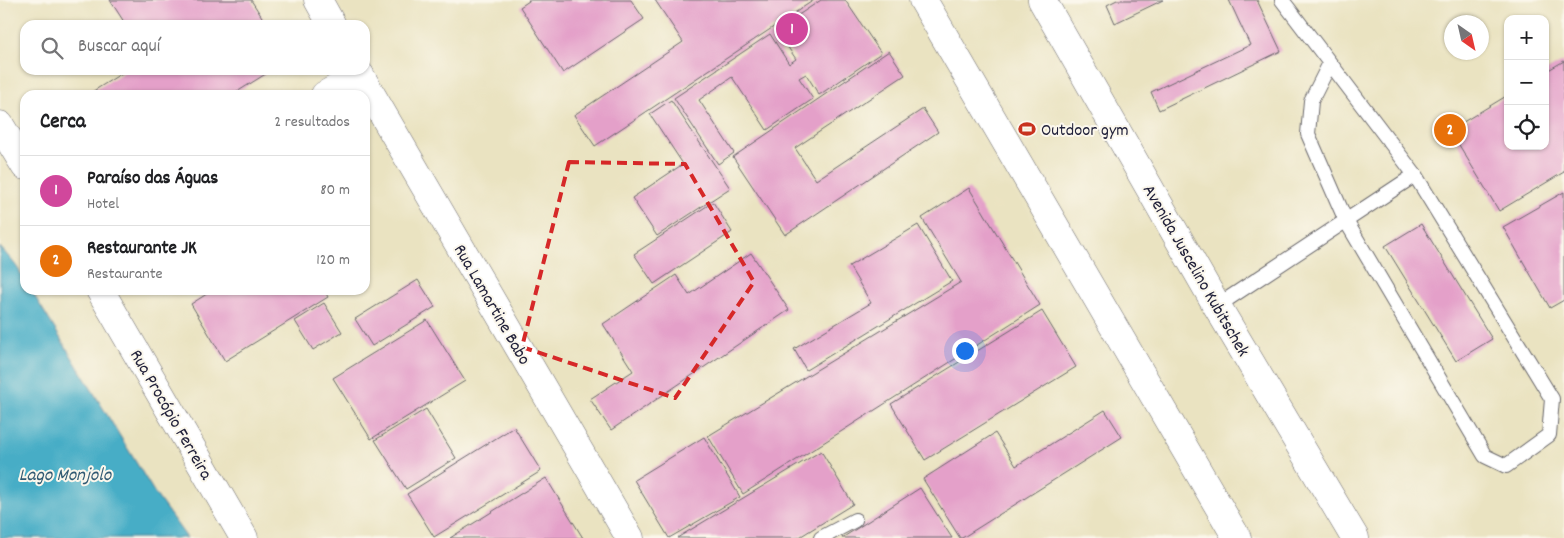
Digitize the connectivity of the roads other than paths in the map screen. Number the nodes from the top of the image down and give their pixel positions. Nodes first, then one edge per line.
1 (318, 0) edge
2 (923, 0) edge
3 (1042, 0) edge
4 (1282, 0) edge
5 (329, 20) edge
6 (1330, 63) junction
7 (355, 75) edge
8 (361, 75) edge
9 (332, 90) edge
10 (369, 90) edge
11 (370, 91) edge
12 (0, 126) edge
13 (20, 158) edge
14 (1415, 176) junction
15 (1346, 221) junction
16 (103, 295) edge
17 (1218, 306) junction
18 (855, 520) dead end
19 (244, 538) edge
20 (630, 538) edge
21 (821, 538) edge
22 (1237, 538) edge
23 (1356, 538) edge

1 - 5 main road
2 - 22 main road
3 - 17 main road, Avenida Juscelino Kubitschek
4 - 6 lane
6 - 14 lane
6 - 15 lane
7 - 9 main road
8 - 10 main road, Rua Lamartine Babo
11 - 20 main road, Rua Lamartine Babo
12 - 13 main road
14 - 15 lane
14 - 15 lane
15 - 17 lane
16 - 19 main road, Rua Procópio Ferreira
17 - 23 main road, Avenida Juscelino Kubitschek
18 - 21 lane

